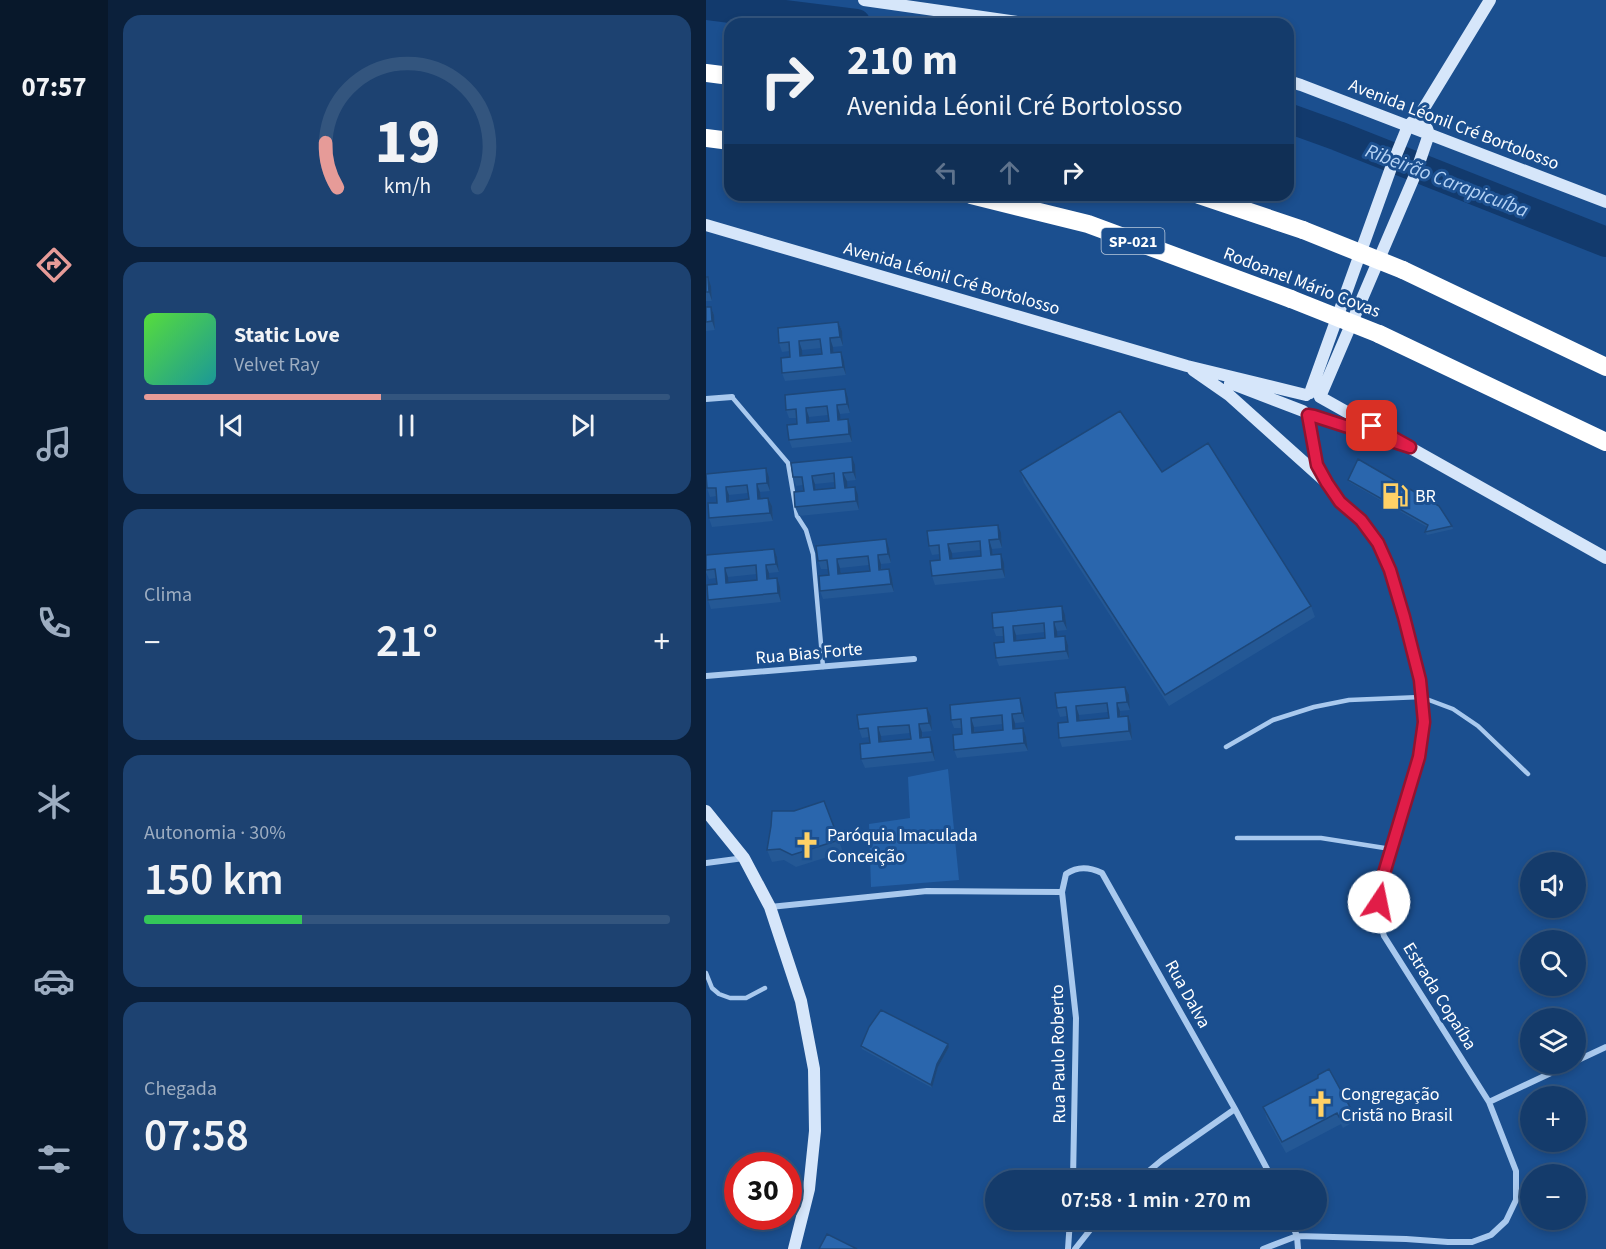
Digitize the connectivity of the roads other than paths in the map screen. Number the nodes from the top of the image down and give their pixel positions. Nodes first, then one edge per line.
1 (864, 0) edge
2 (1490, 0) edge
3 (990, 18) edge
4 (706, 73) edge
5 (724, 75) edge
6 (1294, 83) edge
7 (1421, 113) junction
8 (1408, 126) junction
9 (1429, 134) junction
10 (706, 138) edge
11 (724, 140) edge
12 (996, 201) edge
13 (1217, 201) edge
14 (1606, 202) edge
15 (706, 225) edge
16 (1187, 366) junction
17 (1606, 367) edge
18 (1312, 395) junction
19 (732, 397) joint
20 (706, 399) edge
21 (1308, 414) junction
22 (1606, 442) edge
23 (1410, 447) junction
24 (1327, 483) junction
25 (1606, 558) edge
26 (914, 659) dead end
27 (823, 667) junction
28 (706, 676) edge
29 (1422, 697) junction
30 (1226, 747) dead end
31 (1528, 774) dead end
32 (706, 811) edge
33 (1237, 838) dead end
34 (1391, 849) junction
35 (744, 858) junction
36 (706, 863) edge
37 (1062, 892) junction
38 (770, 907) junction
39 (706, 974) edge
40 (765, 988) dead end
41 (1606, 1047) edge
42 (1586, 1056) edge
43 (1549, 1074) edge
44 (1489, 1102) junction
45 (1235, 1109) junction
46 (1073, 1170) edge
47 (1150, 1170) edge
48 (1268, 1170) edge
49 (1069, 1230) edge
50 (1090, 1230) edge
51 (1294, 1230) edge
52 (1297, 1236) junction
53 (794, 1249) edge
54 (1068, 1249) edge
55 (1075, 1249) edge
56 (1263, 1249) edge
57 (1298, 1249) edge

1 - 3 main road
2 - 7 main road
4 - 5 highway
6 - 8 main road, Avenida Léonil Cré Bortolosso
7 - 8 main road
7 - 9 main road
8 - 9 main road, Avenida Léonil Cré Bortolosso
8 - 18 main road
9 - 14 main road, Avenida Léonil Cré Bortolosso
9 - 18 main road
10 - 11 highway
12 - 22 highway, Rodoanel Mário Covas / SP-021, bridge
13 - 17 highway, bridge
15 - 16 main road, Avenida Léonil Cré Bortolosso
16 - 18 main road, Avenida Léonil Cré Bortolosso
16 - 21 main road, Avenida Léonil Cré Bortolosso
16 - 24 main road
18 - 21 main road
18 - 21 main road
18 - 23 main road, Avenida Léonil Cré Bortolosso
19 - 20 street
19 - 27 lane
21 - 23 main road, Avenida Léonil Cré Bortolosso
21 - 24 street, Estrada Copaíba
23 - 25 main road
24 - 29 street, Estrada Copaíba
26 - 27 street, Rua Bias Forte
27 - 28 street, Rua Bias Forte
29 - 30 lane
29 - 31 lane
29 - 34 street, Estrada Copaíba
32 - 35 main road
33 - 34 lane
34 - 44 street, Estrada Copaíba
35 - 36 street
35 - 38 main road
37 - 38 street
37 - 45 street, Rua Dalva
37 - 46 street, Rua Paulo Roberto
38 - 53 main road
39 - 40 lane
41 - 42 street
43 - 44 street
44 - 52 street, Estrada Copaíba
45 - 47 street
45 - 48 street, Rua Dalva
49 - 54 street
50 - 55 street
51 - 52 street
52 - 56 street, Estrada Copaíba
52 - 57 street

